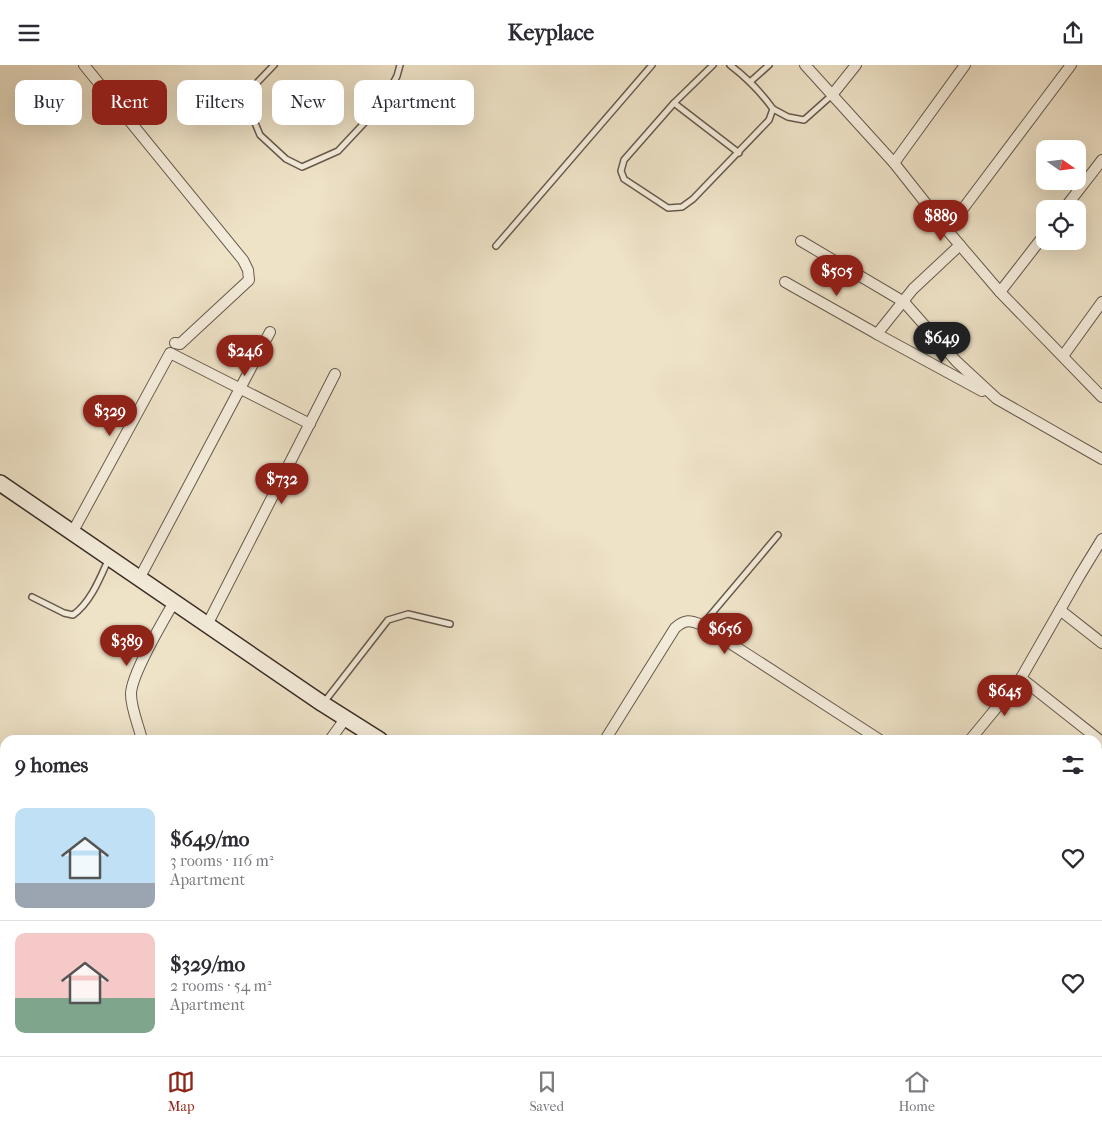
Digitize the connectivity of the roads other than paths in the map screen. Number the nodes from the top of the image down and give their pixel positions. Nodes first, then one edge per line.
1 (274, 65) edge
2 (400, 65) edge
3 (652, 65) edge
4 (714, 65) edge
5 (730, 65) edge
6 (769, 65) edge
7 (805, 65) edge
8 (856, 65) edge
9 (965, 65) edge
10 (1071, 65) edge
11 (89, 67) edge
12 (750, 81) junction
13 (832, 95) junction
14 (674, 103) junction
15 (772, 109) junction
16 (739, 153) junction
17 (1102, 160) edge
18 (894, 163) junction
19 (1071, 200) edge
20 (947, 229) junction
21 (801, 241) dead end
22 (960, 245) junction
23 (496, 246) dead end
24 (1036, 246) edge
25 (785, 282) dead end
26 (1000, 292) junction
27 (904, 302) junction
28 (1102, 302) edge
29 (270, 332) dead end
30 (877, 334) junction
31 (175, 343) dead end
32 (1063, 355) junction
33 (335, 374) dead end
34 (240, 389) junction
35 (1102, 397) edge
36 (997, 399) junction
37 (310, 424) junction
38 (1102, 459) edge
39 (0, 483) edge
40 (72, 533) junction
41 (778, 535) dead end
42 (1102, 539) edge
43 (109, 558) junction
44 (139, 579) junction
45 (32, 597) dead end
46 (174, 602) junction
47 (1060, 610) junction
48 (450, 624) dead end
49 (207, 625) junction
50 (702, 625) junction
51 (1102, 643) edge
52 (1021, 678) junction
53 (323, 704) junction
54 (345, 719) junction
55 (141, 735) edge
56 (334, 735) edge
57 (372, 735) edge
58 (609, 735) edge
59 (872, 735) edge
60 (974, 735) edge
61 (1093, 735) edge

1 - 2 lane
3 - 23 lane
4 - 14 lane
5 - 12 lane
6 - 12 lane
7 - 13 street
8 - 13 street
9 - 18 street
10 - 20 street
11 - 31 street
12 - 15 lane
13 - 15 lane
13 - 18 street
14 - 16 lane
14 - 16 lane
15 - 16 lane
17 - 19 street
18 - 20 street
20 - 22 street
21 - 27 street
22 - 26 street
22 - 27 street
24 - 26 street
25 - 30 street
26 - 32 street
27 - 30 street
27 - 36 street
28 - 32 street
29 - 34 street
30 - 36 street
32 - 35 street
33 - 37 street
34 - 37 street
34 - 40 street
34 - 44 street
36 - 38 street
37 - 49 street
39 - 40 street
40 - 43 street
41 - 50 lane
42 - 47 street
43 - 44 street
43 - 45 lane
44 - 46 street
46 - 49 street
46 - 55 street
47 - 51 street
47 - 52 street
48 - 53 lane
49 - 53 street
50 - 58 street
50 - 59 street
52 - 60 street
52 - 61 street
53 - 54 street
54 - 56 street
54 - 57 street

